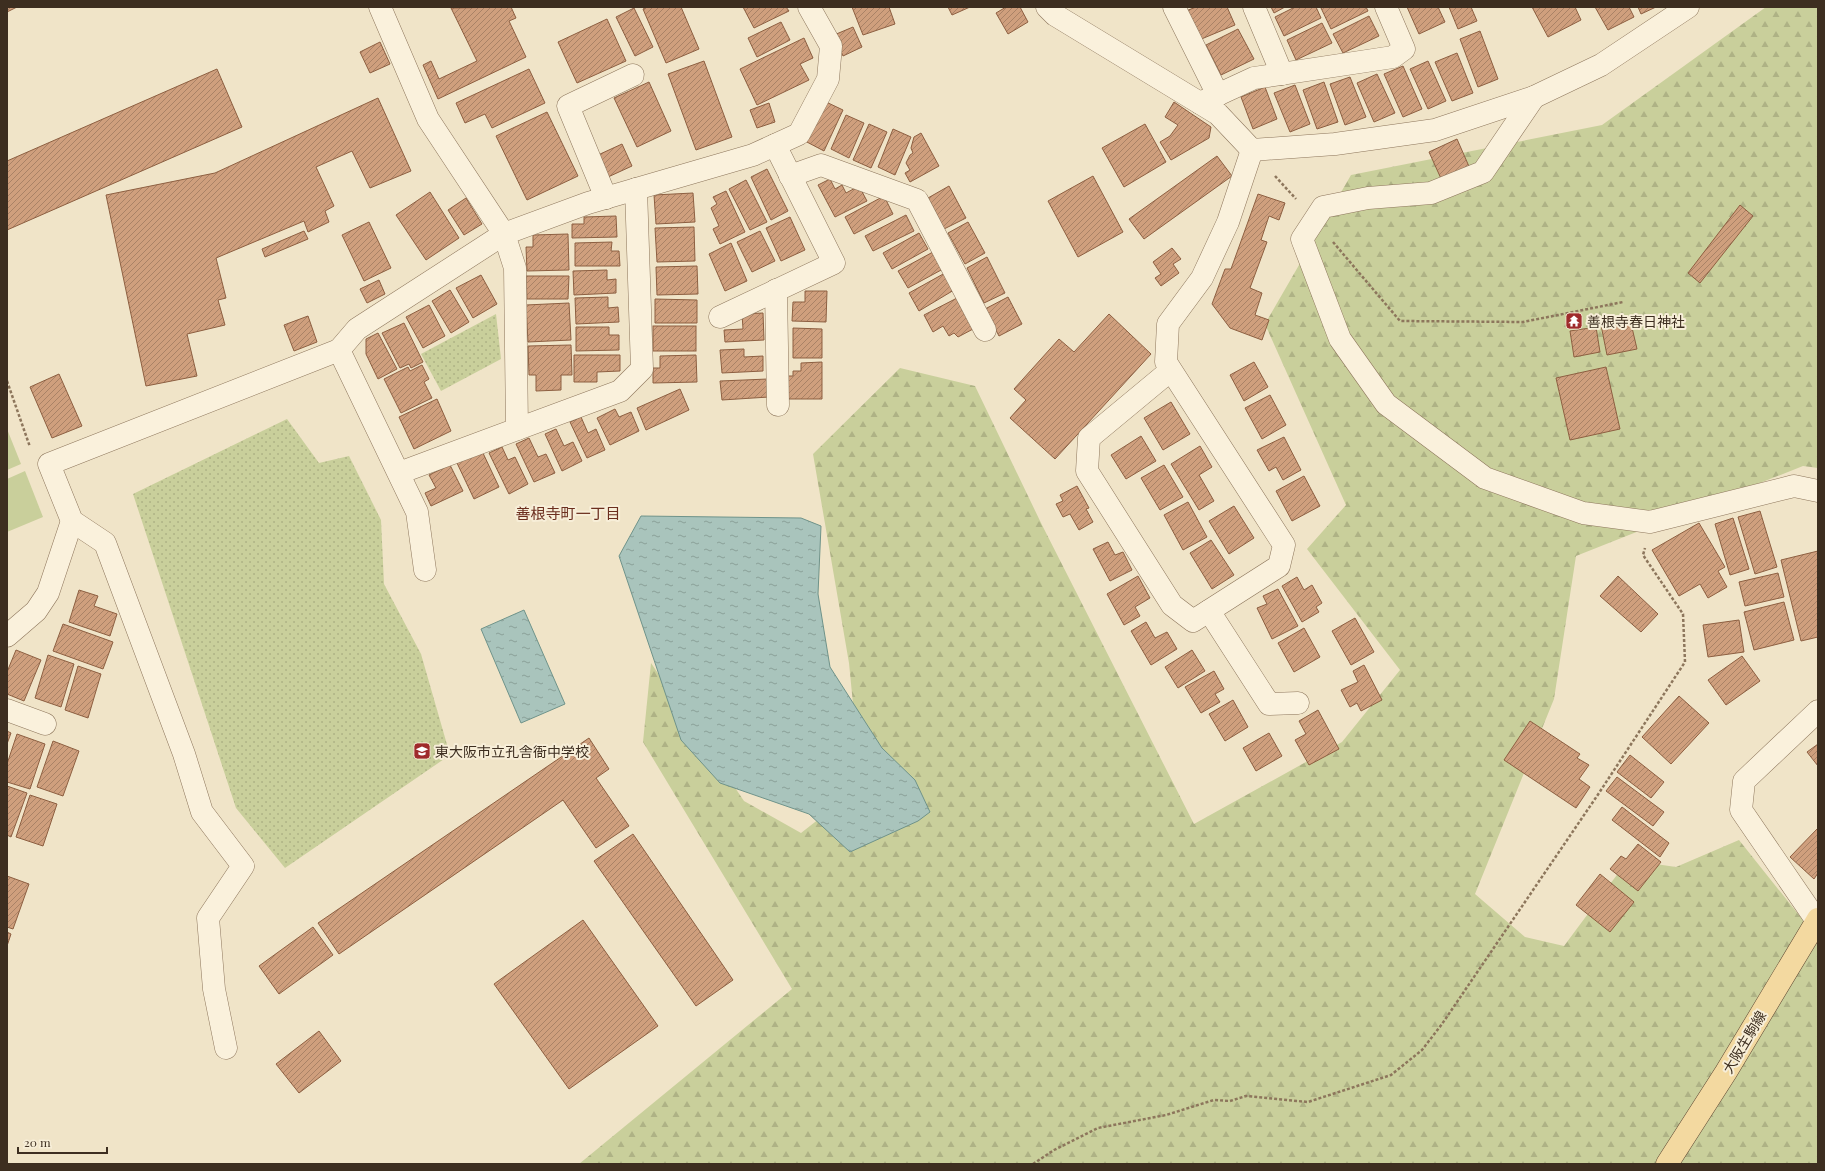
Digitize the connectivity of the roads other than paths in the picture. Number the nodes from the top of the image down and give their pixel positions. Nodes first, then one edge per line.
1 (380, 7) edge
2 (809, 7) edge
3 (1046, 7) edge
4 (1174, 7) edge
5 (1254, 7) edge
6 (1386, 7) edge
7 (1688, 7) edge
8 (1282, 74) junction
9 (633, 75) dead end
10 (1534, 97) junction
11 (1209, 99) junction
12 (774, 145) junction
13 (1252, 150) junction
14 (790, 176) junction
15 (636, 189) junction
16 (606, 198) junction
17 (504, 234) junction
18 (776, 290) junction
19 (720, 317) dead end
20 (985, 330) dead end
21 (339, 350) junction
22 (1171, 370) junction
23 (778, 405) dead end
24 (517, 429) junction
25 (399, 473) junction
26 (1818, 491) edge
27 (72, 521) junction
28 (425, 570) dead end
29 (1209, 611) junction
30 (7, 636) edge
31 (1298, 702) dead end
32 (7, 710) edge
33 (1818, 712) edge
34 (45, 724) dead end
35 (1817, 920) edge
36 (226, 1048) dead end
37 (1667, 1164) edge

1 - 17 street
2 - 12 street
3 - 11 street
4 - 11 street
5 - 8 street
6 - 8 street
7 - 10 street
8 - 11 street
9 - 16 street
10 - 13 street
10 - 26 street
11 - 13 street
12 - 14 street
12 - 15 street
13 - 22 street
14 - 18 street
14 - 20 street
15 - 16 street
15 - 24 street
16 - 17 street
17 - 21 street
17 - 24 street
18 - 19 street
18 - 23 street
21 - 25 street
21 - 27 street
22 - 29 street
22 - 29 street
24 - 25 street
25 - 28 street
27 - 30 street
27 - 36 street
29 - 31 street
32 - 34 street
33 - 35 street
35 - 37 main road, 大阪生駒線

